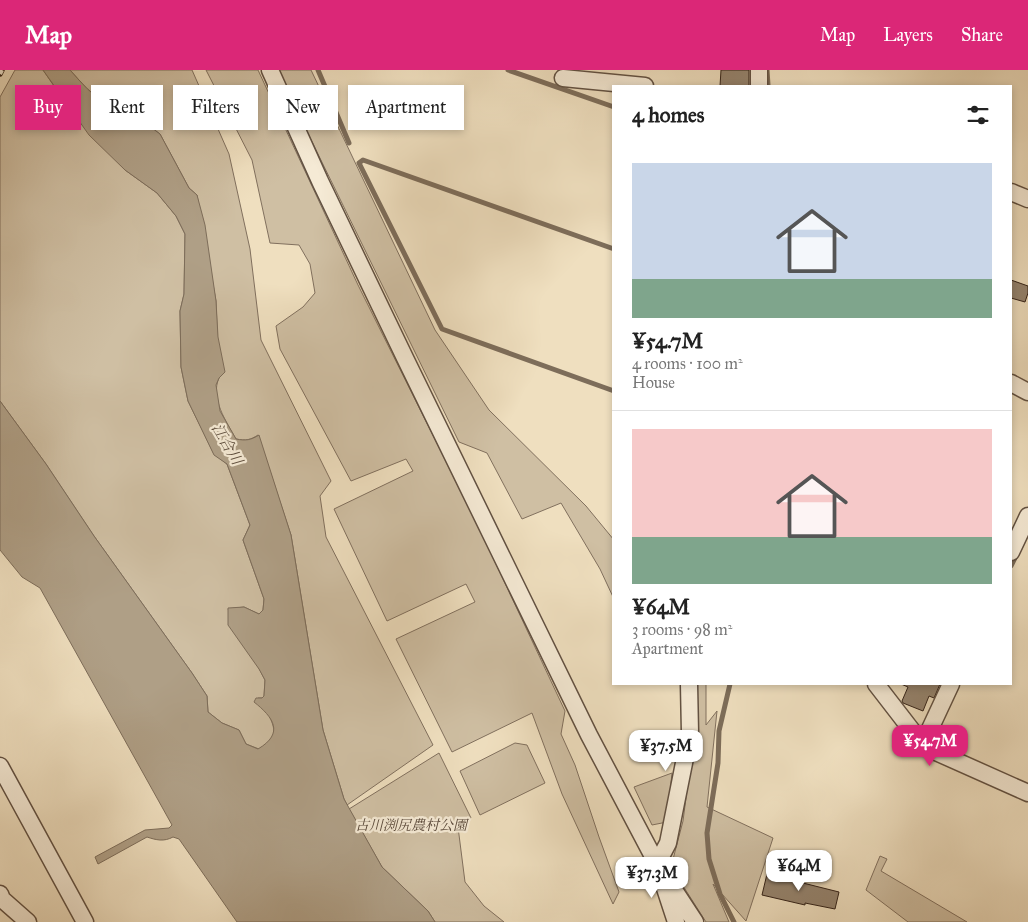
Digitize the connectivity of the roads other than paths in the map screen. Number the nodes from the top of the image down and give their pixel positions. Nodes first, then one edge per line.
1 (270, 70) edge
2 (759, 70) edge
3 (563, 78) dead end
4 (635, 85) edge
5 (760, 85) edge
6 (1012, 192) edge
7 (1028, 199) edge
8 (1012, 384) edge
9 (1028, 392) edge
10 (1028, 516) edge
11 (1012, 550) edge
12 (688, 685) edge
13 (877, 685) edge
14 (951, 685) edge
15 (926, 738) junction
16 (0, 766) edge
17 (1028, 793) edge
18 (657, 864) junction
19 (0, 894) edge
20 (28, 922) edge
21 (85, 922) edge
22 (676, 922) edge
23 (695, 922) edge

1 - 18 street
2 - 5 street
3 - 4 street
6 - 7 street
8 - 9 street
10 - 11 street
12 - 18 street
13 - 15 street
14 - 15 street
15 - 17 street
16 - 21 street
18 - 22 street
18 - 23 street
19 - 20 street

